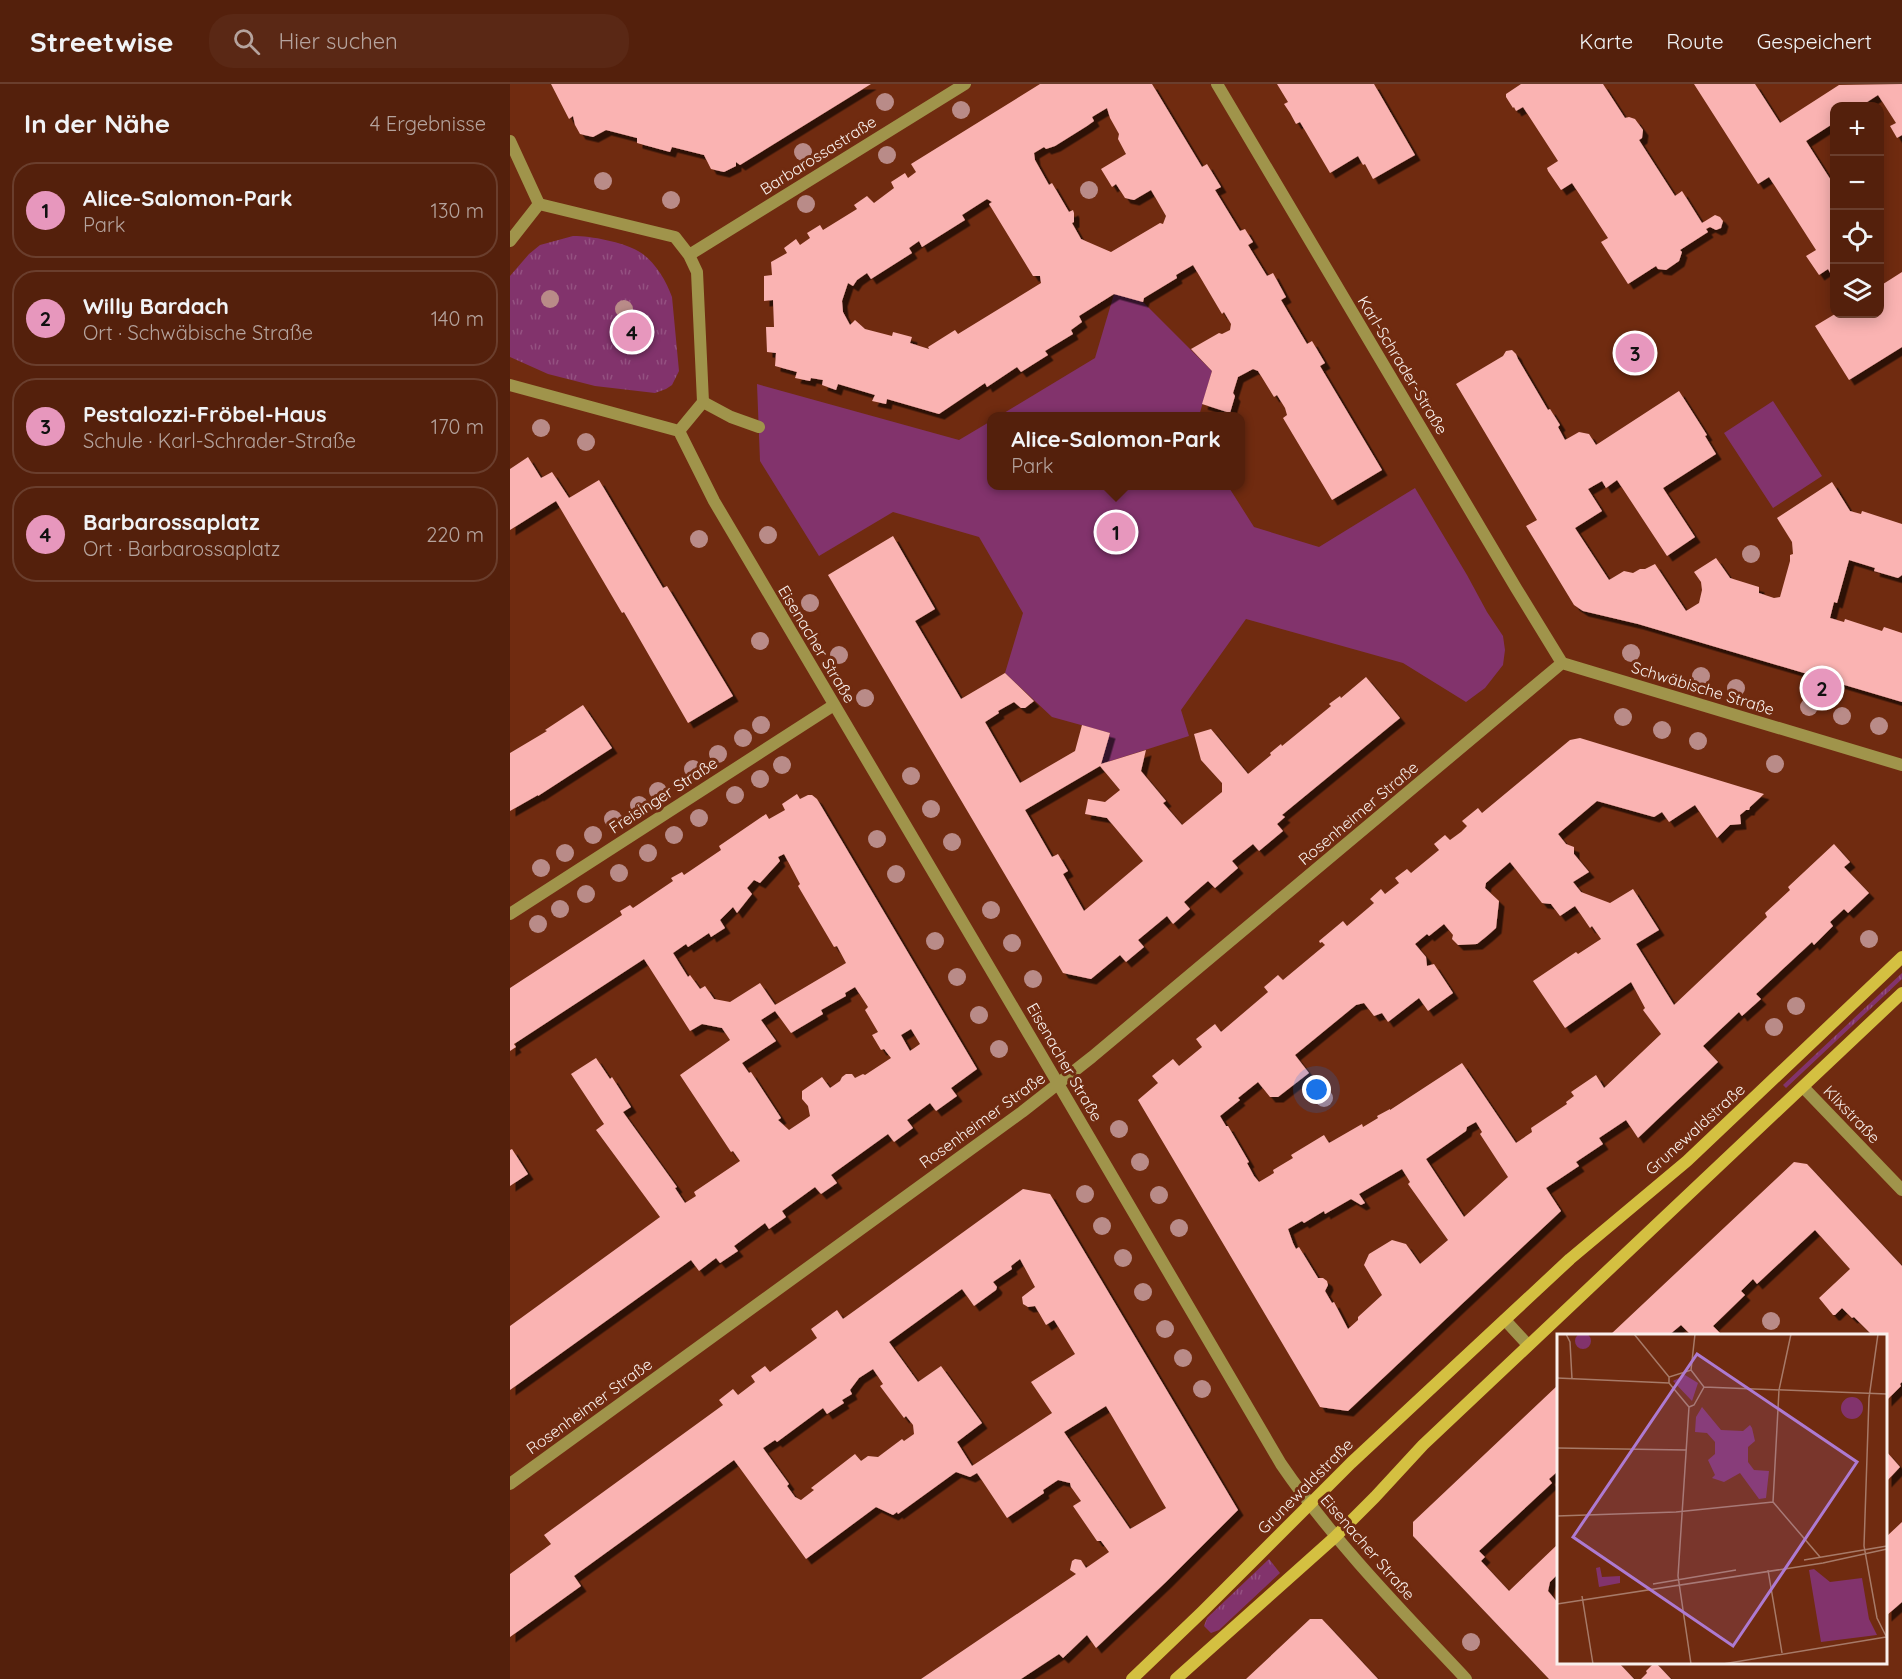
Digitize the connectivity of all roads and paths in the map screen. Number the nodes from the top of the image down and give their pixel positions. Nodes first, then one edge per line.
1 (964, 84) edge
2 (1216, 84) edge
3 (510, 141) edge
4 (539, 204) junction
5 (510, 242) edge
6 (689, 255) junction
7 (510, 385) edge
8 (703, 402) junction
9 (759, 427) dead end
10 (679, 431) junction
11 (1562, 663) junction
12 (834, 705) junction
13 (1902, 765) edge
14 (510, 914) edge
15 (1902, 957) edge
16 (1902, 993) edge
17 (1058, 1084) junction
18 (1803, 1087) junction
19 (1902, 1190) edge
20 (1505, 1320) junction
21 (1528, 1345) junction
22 (510, 1484) edge
23 (1309, 1505) junction
24 (1335, 1537) junction
25 (1132, 1679) edge
26 (1176, 1679) edge
27 (1466, 1679) edge

1 - 6 street, Barbarossastraße
2 - 11 street, Karl-Schrader-Straße
3 - 4 street
4 - 5 street
4 - 6 street
6 - 8 street
7 - 10 street
8 - 9 street
8 - 10 street
10 - 12 street, Eisenacher Straße
11 - 13 street, Schwäbische Straße
11 - 17 street, Rosenheimer Straße
12 - 14 street, Freisinger Straße
12 - 17 street, Eisenacher Straße
15 - 20 main road, Grunewaldstraße
16 - 18 main road
17 - 22 street, Rosenheimer Straße
17 - 23 street, Eisenacher Straße
18 - 19 street, Klixstraße
18 - 21 main road
20 - 21 street
20 - 23 main road, Grunewaldstraße
21 - 24 main road
23 - 24 street, Eisenacher Straße
23 - 25 main road, Grunewaldstraße
24 - 26 main road
24 - 27 street, Eisenacher Straße

